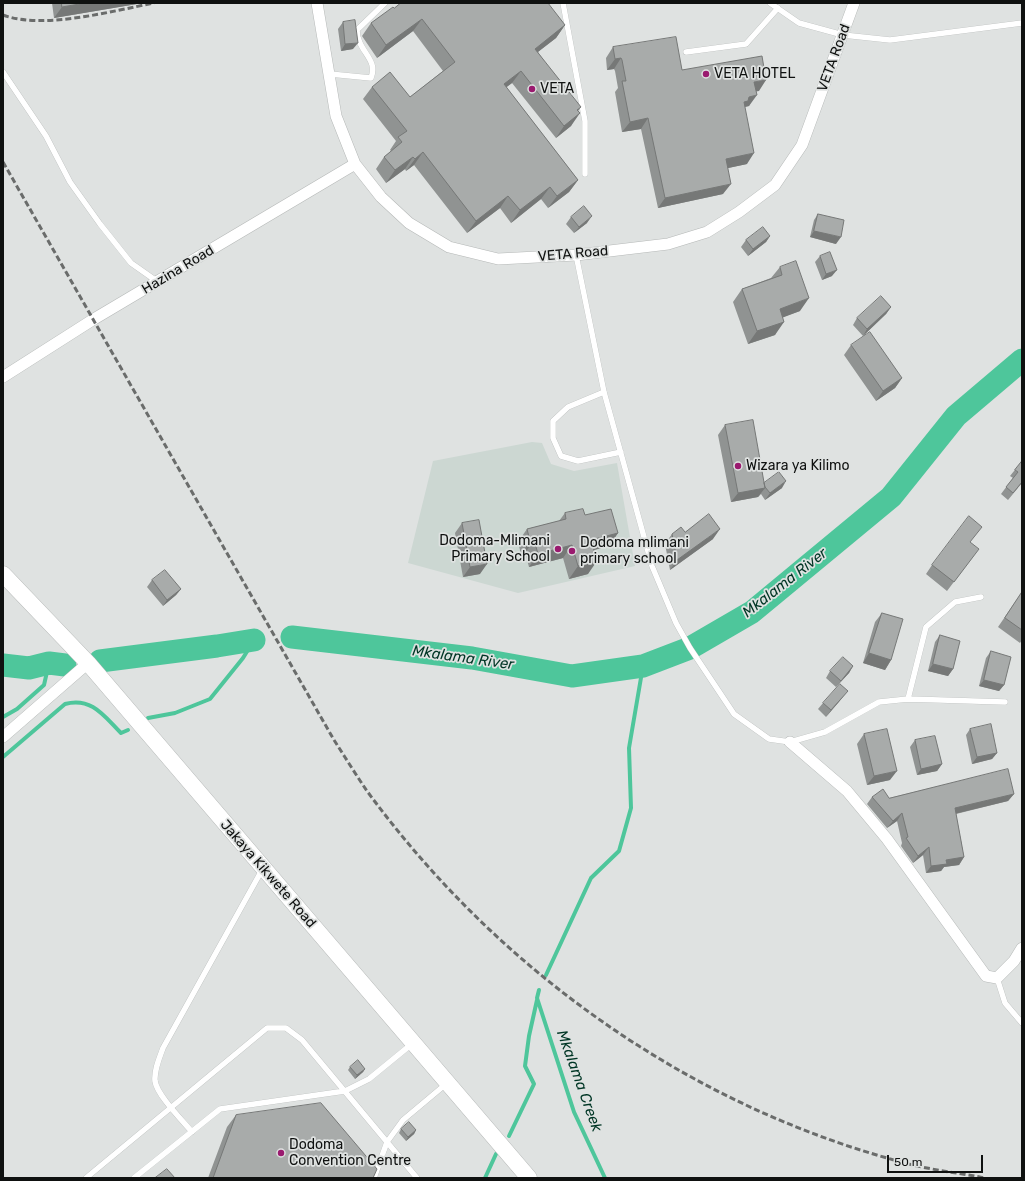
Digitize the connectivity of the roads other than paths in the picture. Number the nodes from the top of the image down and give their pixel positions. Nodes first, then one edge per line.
1 (317, 3) edge
2 (385, 3) edge
3 (563, 3) edge
4 (770, 3) edge
5 (854, 3) edge
6 (778, 8) junction
7 (1022, 23) edge
8 (843, 35) junction
9 (686, 52) dead end
10 (3, 72) edge
11 (330, 74) junction
12 (355, 164) junction
13 (585, 174) dead end
14 (576, 255) junction
15 (158, 282) junction
16 (3, 377) edge
17 (604, 392) junction
18 (621, 452) junction
19 (3, 574) edge
20 (981, 597) dead end
21 (88, 663) junction
22 (908, 699) junction
23 (1005, 702) dead end
24 (3, 737) edge
25 (790, 742) junction
26 (263, 868) junction
27 (1022, 948) edge
28 (997, 978) junction
29 (1022, 1023) edge
30 (413, 1043) junction
31 (447, 1083) junction
32 (345, 1091) junction
33 (172, 1107) junction
34 (192, 1132) junction
35 (387, 1142) junction
36 (86, 1178) edge
37 (134, 1178) edge
38 (374, 1178) edge
39 (417, 1178) edge
40 (529, 1178) edge

1 - 11 street, VETA Road
2 - 11 lane
3 - 13 lane
4 - 6 lane
5 - 8 street, VETA Road
6 - 8 lane
6 - 9 lane
7 - 8 lane
8 - 14 street, VETA Road
10 - 15 lane
11 - 12 street, VETA Road
12 - 14 street, VETA Road
12 - 15 street, Hazina Road
14 - 17 lane
15 - 16 street, Hazina Road
17 - 18 lane
17 - 18 lane
18 - 25 lane
19 - 21 main road, Jakaya Kikwete Road
20 - 22 lane
21 - 24 street
21 - 26 main road, Jakaya Kikwete Road
22 - 23 lane
22 - 25 lane
25 - 28 street
26 - 30 main road, Jakaya Kikwete Road
26 - 33 lane
27 - 28 street
28 - 29 lane
30 - 31 main road, Jakaya Kikwete Road
30 - 32 lane
31 - 35 lane
31 - 40 main road, Jakaya Kikwete Road
32 - 33 lane
32 - 34 lane
32 - 35 lane
33 - 34 lane
33 - 36 lane
34 - 37 lane
35 - 38 lane
35 - 39 lane

